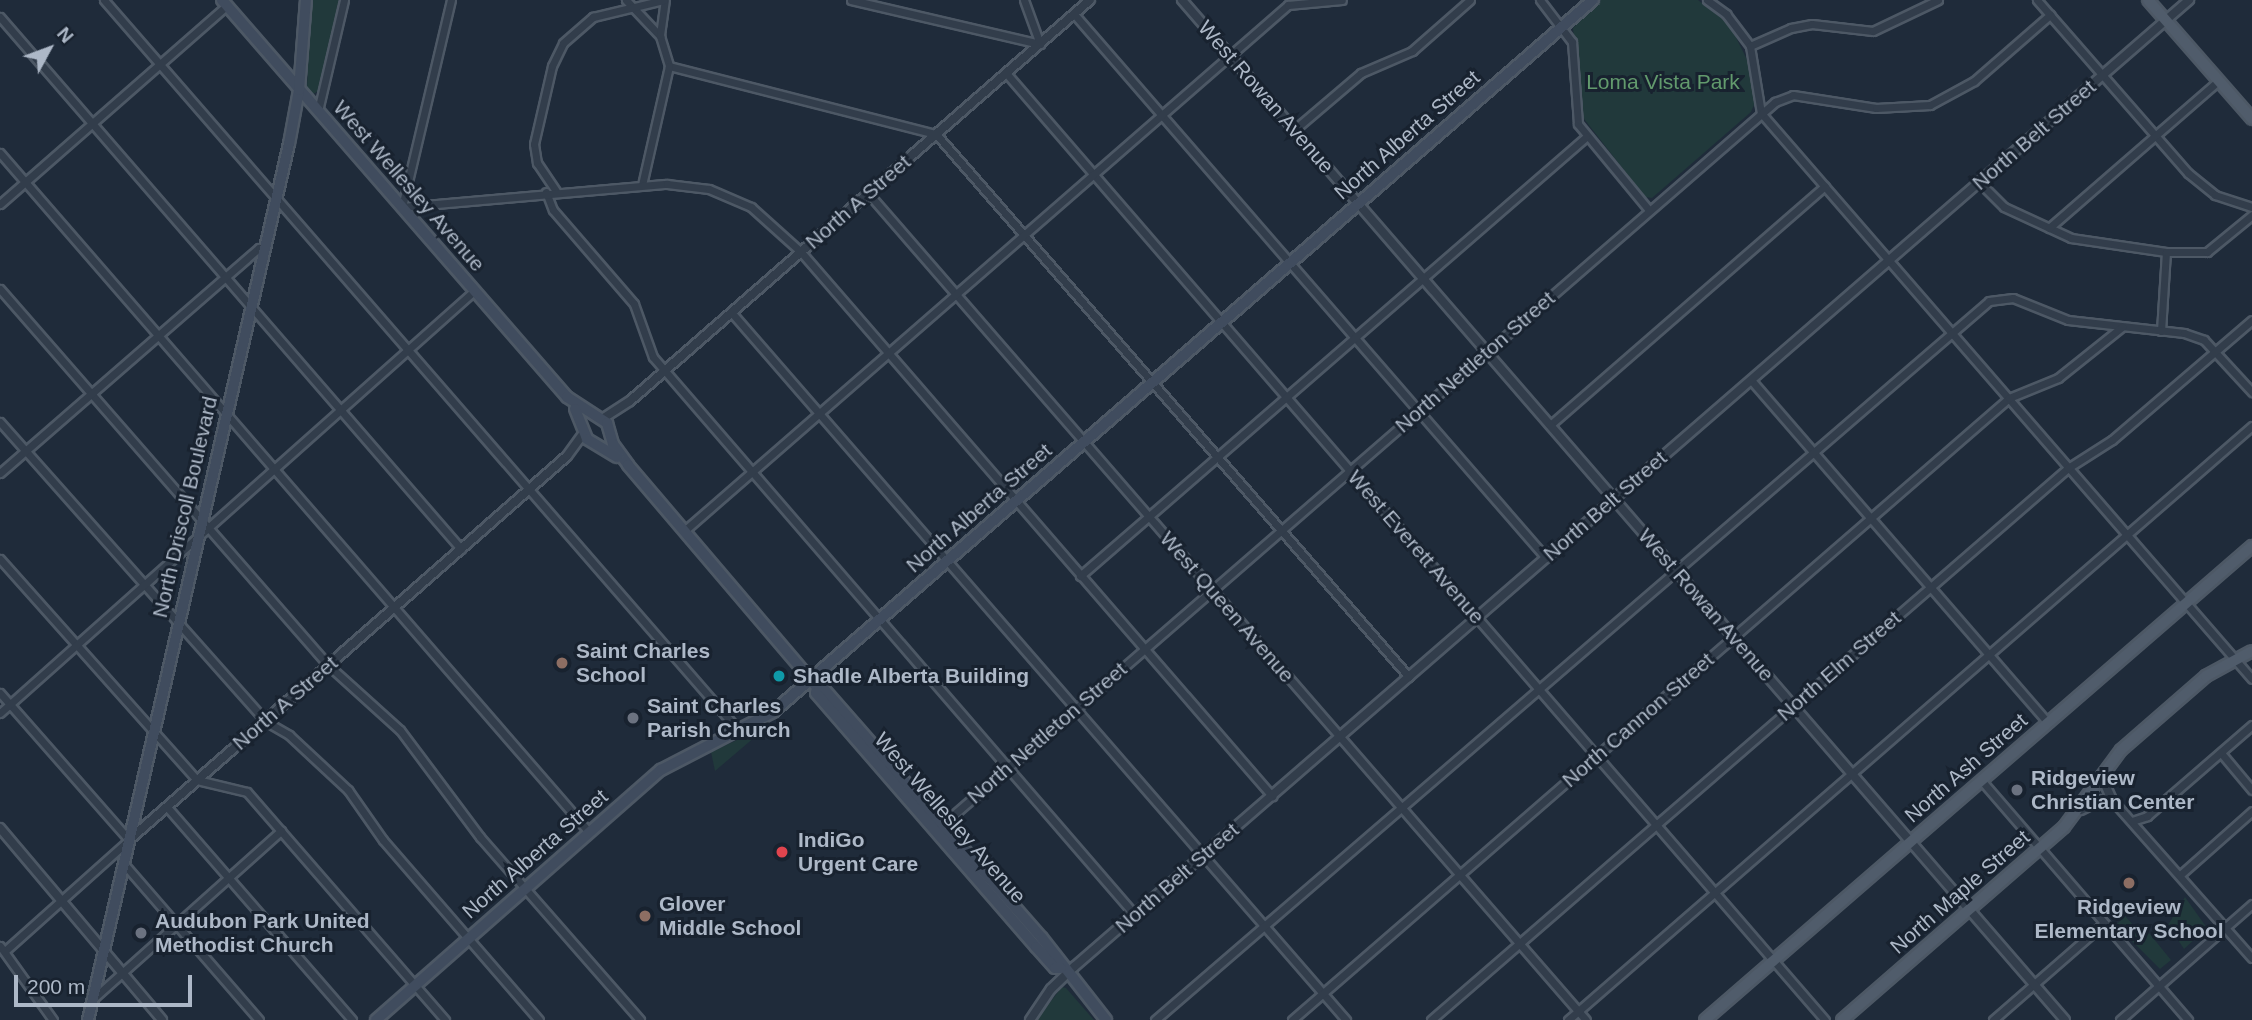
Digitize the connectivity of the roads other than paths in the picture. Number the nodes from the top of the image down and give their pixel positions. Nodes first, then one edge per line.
1 (104, 0) edge
2 (306, 0) edge
3 (344, 0) edge
4 (451, 0) edge
5 (626, 0) edge
6 (664, 0) edge
7 (850, 0) edge
8 (1024, 0) edge
9 (1090, 0) edge
10 (1182, 0) edge
11 (1342, 0) edge
12 (1470, 0) edge
13 (1540, 0) edge
14 (1593, 0) edge
15 (1938, 0) edge
16 (2037, 0) edge
17 (2148, 0) edge
18 (2189, 0) edge
19 (1712, 1) edge
20 (1928, 2) edge
21 (224, 3) edge
22 (1287, 3) edge
23 (634, 6) junction
24 (1074, 14) junction
25 (2050, 15) junction
26 (0, 17) edge
27 (2166, 20) junction
28 (1563, 26) junction
29 (660, 36) junction
30 (1040, 44) junction
31 (1750, 46) junction
32 (1231, 57) junction
33 (159, 64) junction
34 (669, 66) junction
35 (1006, 74) junction
36 (2103, 75) junction
37 (2218, 81) junction
38 (299, 90) junction
39 (318, 111) junction
40 (1761, 113) junction
41 (1162, 116) junction
42 (2252, 119) edge
43 (91, 124) junction
44 (1294, 130) junction
45 (936, 134) junction
46 (2156, 135) junction
47 (1586, 137) junction
48 (0, 153) edge
49 (1094, 175) junction
50 (25, 182) junction
51 (1979, 182) junction
52 (642, 185) junction
53 (1825, 186) junction
54 (556, 191) junction
55 (546, 192) junction
56 (868, 193) junction
57 (275, 199) junction
58 (0, 204) edge
59 (1358, 204) junction
60 (402, 207) junction
61 (2252, 207) edge
62 (1649, 210) junction
63 (2252, 215) edge
64 (2049, 228) junction
65 (1025, 235) junction
66 (264, 248) junction
67 (801, 252) junction
68 (2166, 252) junction
69 (1889, 260) junction
70 (1289, 264) junction
71 (225, 277) junction
72 (1422, 278) junction
73 (0, 289) edge
74 (474, 291) junction
75 (957, 295) junction
76 (251, 307) junction
77 (732, 312) junction
78 (2252, 320) edge
79 (1221, 323) junction
80 (2123, 327) junction
81 (1951, 330) junction
82 (2161, 331) junction
83 (158, 336) junction
84 (1354, 338) junction
85 (408, 350) junction
86 (2217, 351) junction
87 (1487, 352) junction
88 (889, 354) junction
89 (664, 371) junction
90 (1751, 380) junction
91 (1152, 382) junction
92 (2252, 391) edge
93 (89, 395) junction
94 (567, 397) junction
95 (1285, 398) junction
96 (2009, 398) junction
97 (625, 405) junction
98 (340, 409) junction
99 (1418, 411) junction
100 (820, 414) junction
101 (226, 415) junction
102 (598, 419) junction
103 (0, 422) edge
104 (1550, 425) junction
105 (2252, 426) edge
106 (585, 430) junction
107 (609, 431) junction
108 (1085, 442) junction
109 (596, 443) junction
110 (1812, 450) junction
111 (25, 451) junction
112 (567, 456) junction
113 (1217, 457) junction
114 (628, 465) junction
115 (274, 468) junction
116 (2068, 468) junction
117 (1350, 471) junction
118 (751, 472) junction
119 (0, 473) edge
120 (529, 489) junction
121 (1614, 499) junction
122 (1016, 501) junction
123 (1149, 516) junction
124 (1871, 518) junction
125 (204, 525) junction
126 (684, 531) junction
127 (1281, 531) junction
128 (2127, 535) junction
129 (198, 536) junction
130 (2252, 546) edge
131 (461, 549) junction
132 (1546, 558) junction
133 (0, 559) edge
134 (948, 561) junction
135 (1675, 569) junction
136 (1080, 576) junction
137 (144, 585) junction
138 (1930, 587) junction
139 (1212, 590) junction
140 (2186, 603) junction
141 (395, 607) junction
142 (1477, 617) junction
143 (879, 620) junction
144 (178, 623) junction
145 (1734, 637) junction
146 (77, 645) junction
147 (1144, 649) junction
148 (2252, 651) edge
149 (1989, 655) junction
150 (2234, 659) junction
151 (328, 665) junction
152 (1409, 677) junction
153 (2252, 679) edge
154 (813, 683) junction
155 (1538, 688) junction
156 (0, 693) edge
157 (10, 704) junction
158 (1793, 706) junction
159 (1076, 709) junction
160 (0, 713) edge
161 (265, 721) junction
162 (2048, 723) junction
163 (2252, 725) edge
164 (154, 732) junction
165 (739, 732) junction
166 (1340, 736) junction
167 (2221, 753) junction
168 (1597, 756) junction
169 (1007, 768) junction
170 (897, 772) junction
171 (1851, 773) junction
172 (2101, 775) junction
173 (197, 780) junction
174 (1981, 780) junction
175 (2252, 790) edge
176 (905, 796) junction
177 (1272, 796) junction
178 (2112, 800) junction
179 (167, 807) junction
180 (1402, 807) junction
181 (2081, 810) junction
182 (931, 811) junction
183 (2252, 811) edge
184 (2132, 821) junction
185 (943, 824) junction
186 (1656, 825) junction
187 (1, 830) edge
188 (281, 831) junction
189 (589, 832) junction
190 (129, 840) junction
191 (1911, 842) junction
192 (2040, 848) junction
193 (1204, 855) junction
194 (124, 864) junction
195 (1460, 874) junction
196 (2180, 875) junction
197 (229, 876) junction
198 (525, 889) junction
199 (1715, 892) junction
200 (64, 900) junction
201 (2252, 904) edge
202 (1969, 909) junction
203 (1135, 915) junction
204 (2104, 922) junction
205 (176, 923) junction
206 (1265, 925) junction
207 (2226, 928) junction
208 (468, 939) junction
209 (1520, 944) junction
210 (3, 949) edge
211 (103, 954) junction
212 (2252, 958) edge
213 (1774, 961) junction
214 (1064, 971) junction
215 (120, 972) junction
216 (2034, 984) junction
217 (415, 986) junction
218 (2159, 986) junction
219 (1324, 992) junction
220 (93, 998) junction
221 (1578, 1011) junction
222 (53, 1020) edge
223 (88, 1020) edge
224 (162, 1020) edge
225 (259, 1020) edge
226 (352, 1020) edge
227 (376, 1020) edge
228 (445, 1020) edge
229 (539, 1020) edge
230 (639, 1020) edge
231 (1030, 1020) edge
232 (1106, 1020) edge
233 (1156, 1020) edge
234 (1292, 1020) edge
235 (1346, 1020) edge
236 (1431, 1020) edge
237 (1568, 1020) edge
238 (1586, 1020) edge
239 (1705, 1020) edge
240 (1825, 1020) edge
241 (1842, 1020) edge
242 (1993, 1020) edge
243 (2065, 1020) edge
244 (2120, 1020) edge
245 (2188, 1020) edge

1 - 33 street
2 - 38 main road, North Driscoll Boulevard
3 - 39 street
4 - 60 street
5 - 23 street
6 - 23 street
6 - 29 street
7 - 30 street
8 - 30 street
9 - 24 street, North A Street
10 - 32 street, West Rowan Avenue
11 - 22 street
12 - 44 street
13 - 28 street
14 - 28 main road, North Alberta Street
15 - 20 street
16 - 25 street
17 - 27 main road
18 - 27 street, North Belt Street
19 - 31 street
20 - 31 street
21 - 33 street
21 - 38 main road, West Wellesley Avenue
22 - 32 street
23 - 29 street
23 - 54 street
24 - 30 street, North A Street
24 - 41 street
25 - 36 street
25 - 40 street, North Nettleton Street
26 - 43 street
27 - 36 street, North Belt Street
27 - 37 main road
28 - 47 street
28 - 59 main road, North Alberta Street
29 - 34 street
30 - 35 street, North A Street
31 - 40 street
32 - 41 street
32 - 44 street, West Rowan Avenue
33 - 43 street
33 - 57 street
34 - 45 street
34 - 52 street
35 - 45 street, North A Street
35 - 49 street, West Everett Avenue
36 - 46 street
36 - 51 street, North Belt Street
37 - 42 main road
37 - 46 street
38 - 39 main road, West Wellesley Avenue
38 - 57 main road, North Driscoll Boulevard
39 - 60 main road, West Wellesley Avenue
40 - 53 street
40 - 62 street, North Nettleton Street
41 - 49 street
41 - 70 street
43 - 50 street
43 - 71 street
44 - 59 street, West Rowan Avenue
45 - 56 street, North A Street
45 - 65 street
46 - 61 street
46 - 64 street
47 - 62 street
47 - 72 street
48 - 50 street
49 - 65 street
49 - 79 street, West Everett Avenue
50 - 58 street
50 - 83 street
51 - 64 street
51 - 69 street, North Belt Street
52 - 54 street
52 - 67 street
53 - 69 street
53 - 104 street
54 - 55 street
55 - 60 street
55 - 89 street
56 - 67 street, North A Street
56 - 75 street, West Queen Avenue
57 - 66 main road, North Driscoll Boulevard
57 - 85 street
59 - 70 main road, North Alberta Street
59 - 72 street, West Rowan Avenue
60 - 74 main road, West Wellesley Avenue
62 - 87 street, North Nettleton Street
63 - 68 street
64 - 68 street
65 - 75 street
65 - 91 street
66 - 71 street
66 - 76 main road, North Driscoll Boulevard
67 - 77 street, North A Street
67 - 88 street
68 - 82 street
69 - 81 street
69 - 90 street, North Belt Street
70 - 79 main road, North Alberta Street
70 - 84 street
71 - 76 street
71 - 83 street
72 - 84 street
72 - 87 street, West Rowan Avenue
73 - 93 street
74 - 85 street
74 - 94 main road, West Wellesley Avenue
75 - 88 street
75 - 108 street, West Queen Avenue
76 - 98 street
76 - 101 main road, North Driscoll Boulevard
77 - 89 street, North A Street
77 - 100 street
78 - 86 street, North Elm Street
79 - 91 main road, North Alberta Street
79 - 95 street, West Everett Avenue
80 - 81 street
80 - 82 street
80 - 96 street, North Cannon Street
81 - 96 street
81 - 110 street
82 - 86 street
83 - 93 street
83 - 101 street
84 - 95 street
84 - 99 street
85 - 98 street
85 - 120 street
86 - 92 street
86 - 116 street, North Elm Street
87 - 99 street, North Nettleton Street
87 - 104 street, West Rowan Avenue
88 - 100 street
88 - 122 street
89 - 97 street, North A Street
89 - 118 street
90 - 110 street
90 - 121 street, North Belt Street
91 - 108 main road, North Alberta Street
91 - 113 street
93 - 111 street
93 - 125 street
94 - 102 main road, West Wellesley Avenue
94 - 106 main road, West Wellesley Avenue
95 - 113 street
95 - 117 street, West Everett Avenue
96 - 116 street
96 - 124 street, North Cannon Street
97 - 102 street, North A Street
97 - 107 street, North A Street
98 - 115 street
98 - 131 street
99 - 117 street, North Nettleton Street
99 - 132 street
100 - 118 street
100 - 134 street
101 - 115 street
101 - 125 main road, North Driscoll Boulevard
102 - 106 main road
102 - 107 main road, West Wellesley Avenue
103 - 111 street
104 - 121 street, West Rowan Avenue
105 - 128 street
106 - 109 main road, West Wellesley Avenue
106 - 112 street, North A Street
107 - 109 main road
107 - 114 main road, West Wellesley Avenue
108 - 122 main road, North Alberta Street
108 - 123 street, West Queen Avenue
109 - 112 street, North A Street
109 - 114 main road, West Wellesley Avenue
110 - 124 street
110 - 135 street
111 - 119 street
111 - 137 street
112 - 120 street, North A Street
113 - 123 street
113 - 127 street
114 - 126 main road, West Wellesley Avenue
115 - 125 street
115 - 141 street
116 - 128 street
116 - 138 street, North Elm Street
117 - 127 street, North Nettleton Street
117 - 142 street, West Everett Avenue
118 - 126 street
118 - 143 street
120 - 131 street, North A Street
120 - 165 street
121 - 132 street, North Belt Street
121 - 135 street, West Rowan Avenue
122 - 134 main road, North Alberta Street
122 - 136 street
123 - 136 street
123 - 139 street, West Queen Avenue
124 - 138 street
124 - 145 street, North Cannon Street
125 - 129 main road, North Driscoll Boulevard
125 - 151 street
126 - 154 main road, West Wellesley Avenue
127 - 139 street, North Nettleton Street
127 - 152 street
128 - 140 street
128 - 149 street
129 - 137 street
129 - 144 main road, North Driscoll Boulevard
130 - 140 main road, North Ash Street
131 - 141 street, North A Street
132 - 142 street, North Belt Street
133 - 146 street
134 - 143 main road, North Alberta Street
134 - 159 street
135 - 145 street, West Rowan Avenue
135 - 155 street
136 - 147 street
137 - 144 street
137 - 146 street
138 - 149 street
138 - 158 street, North Elm Street
139 - 147 street, North Nettleton Street
139 - 166 street, West Queen Avenue
140 - 150 street
140 - 162 main road, North Ash Street
141 - 151 street, North A Street
141 - 189 street
142 - 152 street, North Belt Street
142 - 155 street, West Everett Avenue
143 - 154 main road, North Alberta Street
143 - 169 street
144 - 161 street
144 - 164 main road, North Driscoll Boulevard
145 - 158 street, West Rowan Avenue
145 - 168 street, North Cannon Street
146 - 157 street
146 - 164 street
147 - 159 street, North Nettleton Street
147 - 177 street
148 - 150 main road, North Maple Street
149 - 162 street
149 - 171 street
150 - 153 street
150 - 172 main road, North Maple Street
151 - 161 street, North A Street
151 - 198 street
152 - 166 street, North Belt Street
154 - 165 main road, North Alberta Street
154 - 170 main road, West Wellesley Avenue
154 - 176 main road, West Wellesley Avenue
155 - 168 street, West Everett Avenue
155 - 180 street
156 - 157 street
157 - 160 street
157 - 190 street
158 - 171 street, West Rowan Avenue
158 - 186 street, North Elm Street
159 - 169 street, North Nettleton Street
159 - 193 street
161 - 173 street, North A Street
161 - 208 street
162 - 174 main road, North Ash Street
163 - 167 street
164 - 173 street
164 - 190 main road, North Driscoll Boulevard
165 - 189 main road, North Alberta Street
166 - 177 street, North Belt Street
166 - 180 street, West Queen Avenue
167 - 175 street
167 - 184 street
168 - 186 street, West Everett Avenue
168 - 195 street, North Cannon Street
169 - 185 street, North Nettleton Street
169 - 203 street
170 - 176 main road
170 - 182 main road, West Wellesley Avenue
171 - 191 street, West Rowan Avenue
171 - 199 street
172 - 178 street
172 - 181 main road, North Maple Street
173 - 179 street, North A Street
173 - 188 street
174 - 191 main road, North Ash Street
174 - 192 street
176 - 182 main road
176 - 214 main road, West Wellesley Avenue
177 - 193 street, North Belt Street
178 - 181 street
178 - 184 street
179 - 190 street, North A Street
179 - 197 street
180 - 195 street, West Queen Avenue
180 - 206 street
181 - 192 main road, North Maple Street
182 - 185 main road, West Wellesley Avenue
183 - 196 street
184 - 196 street
185 - 214 main road, West Wellesley Avenue
186 - 199 street, West Everett Avenue
186 - 209 street, North Elm Street
187 - 200 street
188 - 197 street
188 - 217 street
189 - 198 main road, North Alberta Street
190 - 194 main road, North Driscoll Boulevard
190 - 200 street, North A Street
191 - 202 street, West Rowan Avenue
191 - 213 main road, North Ash Street
192 - 202 main road, North Maple Street
192 - 204 street
193 - 203 street, North Belt Street
193 - 206 street
194 - 205 street
194 - 211 main road, North Driscoll Boulevard
195 - 209 street, West Queen Avenue
195 - 219 street, North Cannon Street
196 - 207 street
197 - 205 street
197 - 226 street
198 - 208 main road, North Alberta Street
198 - 230 street
199 - 213 street, West Everett Avenue
199 - 221 street
200 - 210 street, North A Street
200 - 211 street
201 - 207 street
202 - 216 street, West Rowan Avenue
202 - 241 main road, North Maple Street
203 - 214 street, North Belt Street
204 - 216 street
204 - 218 street
205 - 215 street
205 - 225 street
206 - 219 street
206 - 233 street
207 - 212 street
207 - 218 street
208 - 217 main road, North Alberta Street
208 - 229 street
209 - 221 street, West Queen Avenue
209 - 236 street, North Elm Street
210 - 222 street
211 - 215 street
211 - 220 main road, North Driscoll Boulevard
213 - 239 main road, North Ash Street
213 - 240 street, West Everett Avenue
214 - 231 street, North Belt Street
214 - 232 main road, West Wellesley Avenue
215 - 220 street
215 - 224 street
216 - 242 street
216 - 243 street, West Rowan Avenue
217 - 227 main road, North Alberta Street
217 - 228 street
218 - 244 street
218 - 245 street
219 - 234 street, North Cannon Street
219 - 235 street
220 - 223 main road, North Driscoll Boulevard
221 - 237 street
221 - 238 street, West Queen Avenue

